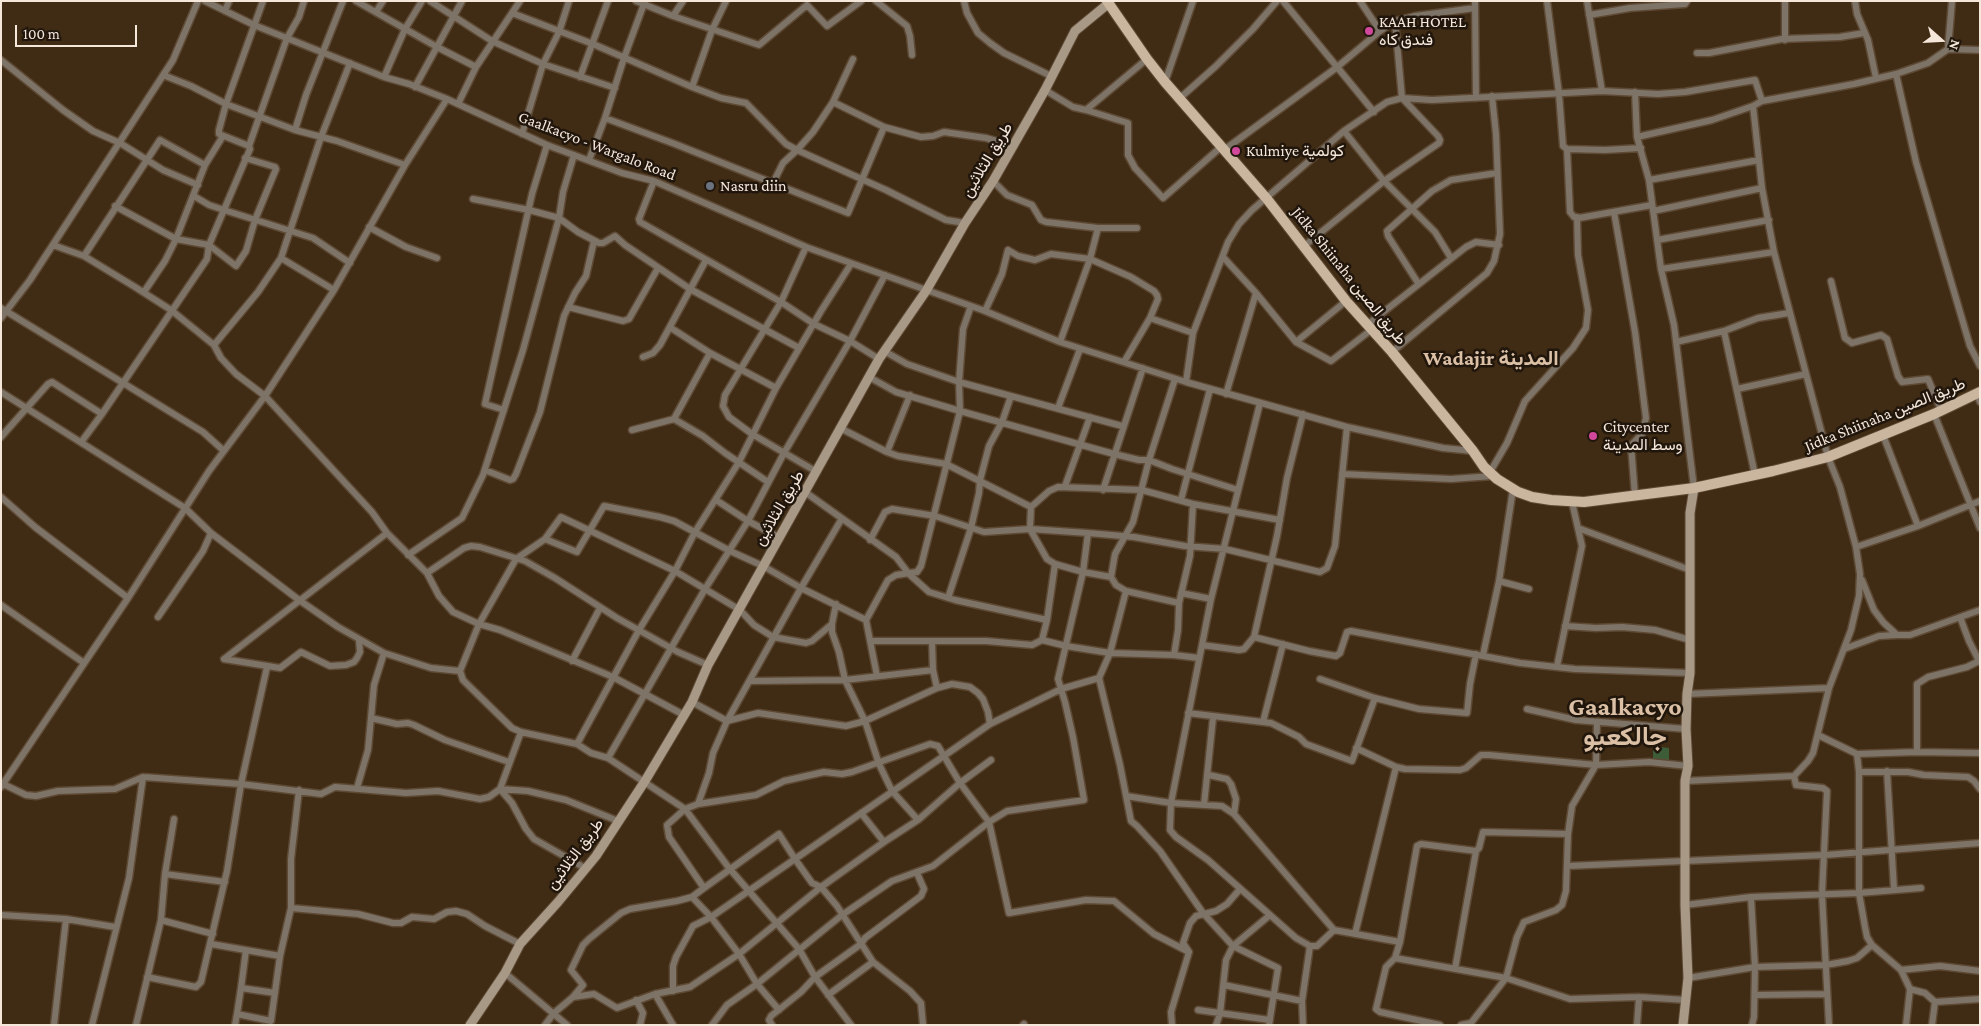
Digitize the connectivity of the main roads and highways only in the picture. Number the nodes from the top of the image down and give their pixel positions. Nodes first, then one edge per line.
1 (1109, 2) edge
2 (1979, 396) edge
3 (1694, 488) junction
4 (470, 1025) edge
5 (1683, 1025) edge

1 - 3 main road, Jidka Shiinaha طريق الصين
1 - 4 main road, طريق الثلاثين
2 - 3 main road, Jidka Shiinaha طريق الصين
3 - 5 main road

